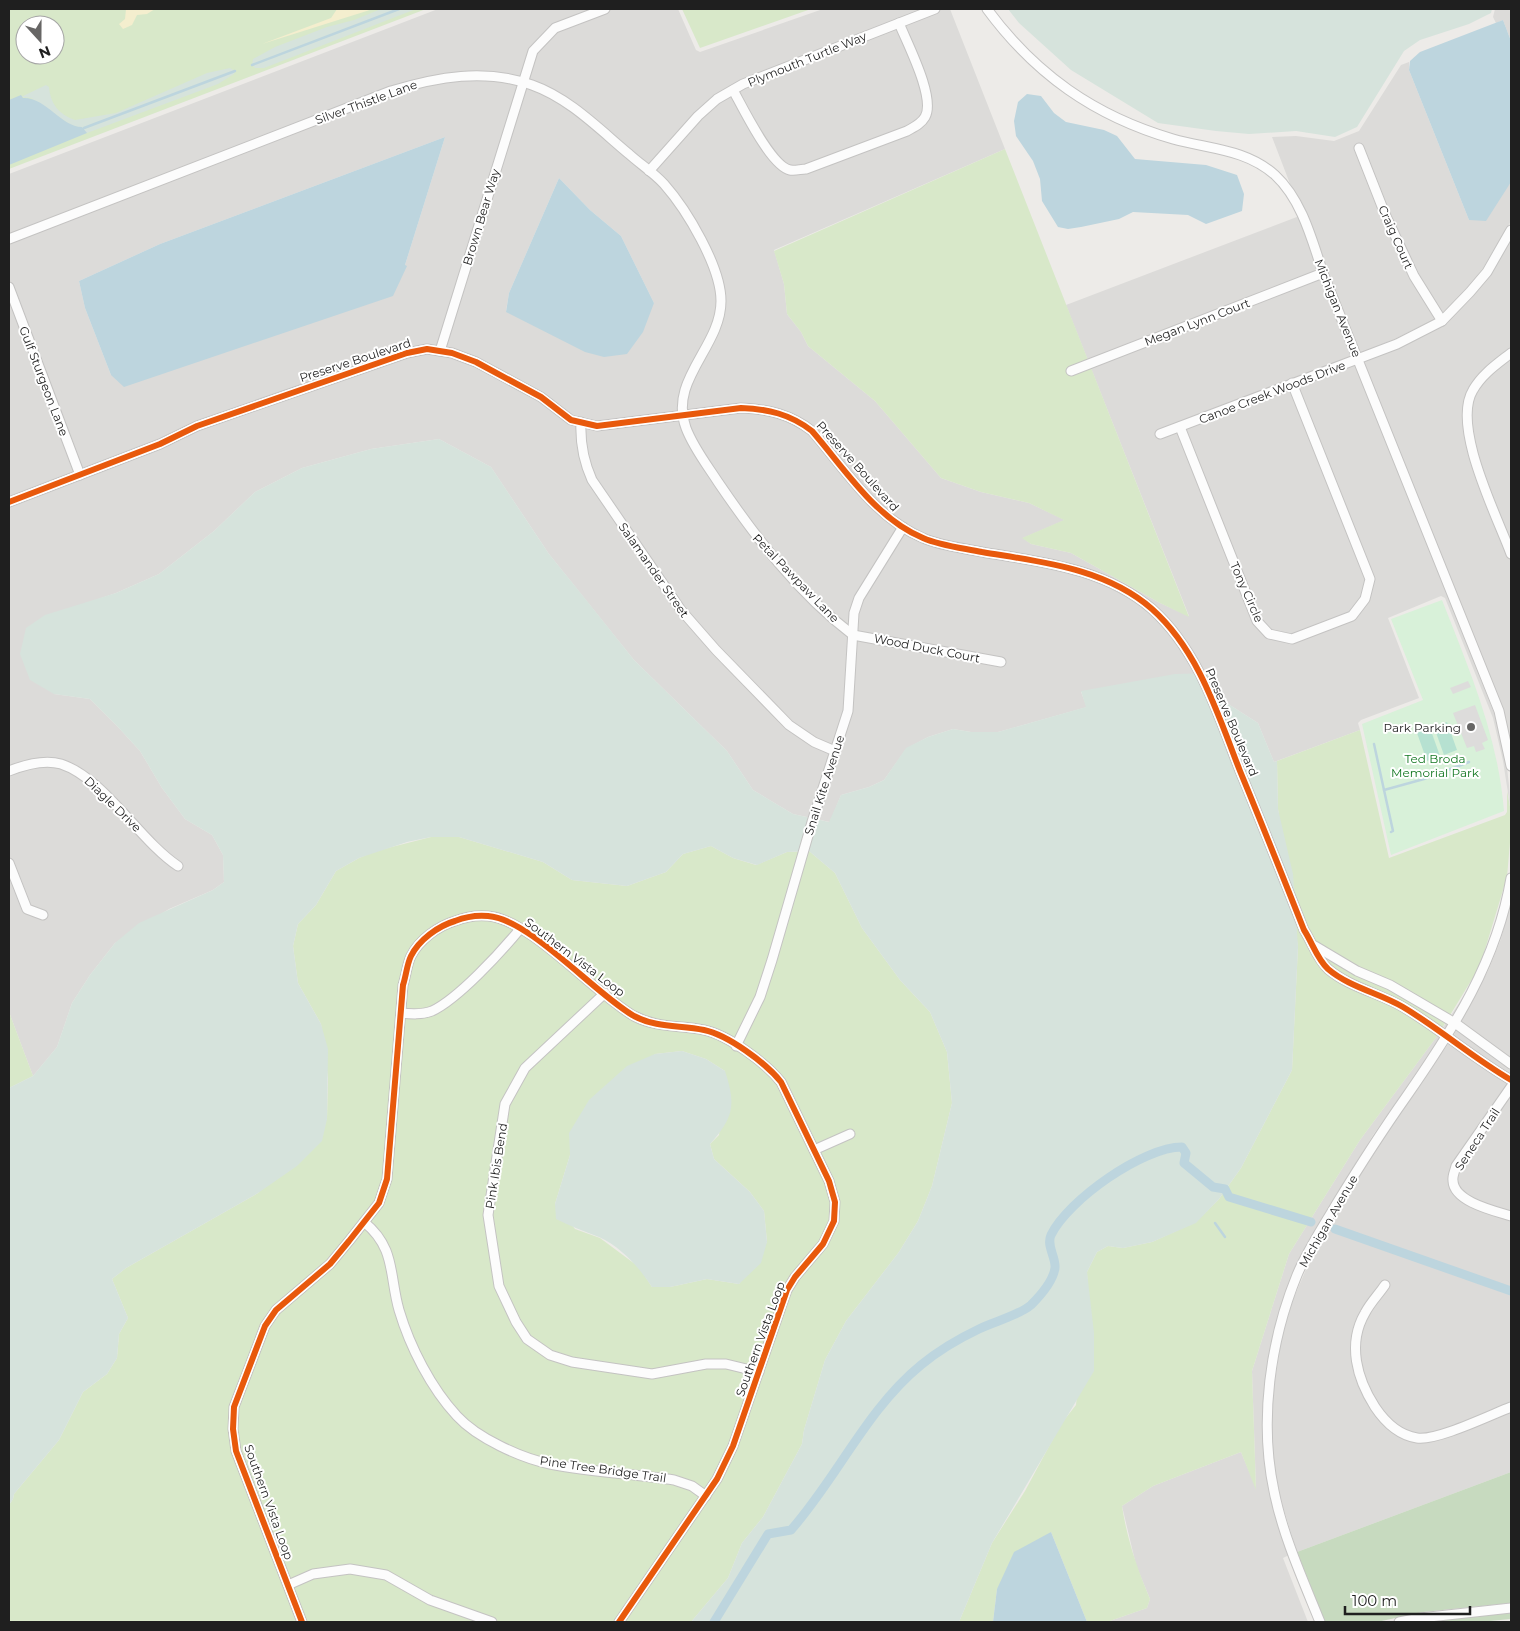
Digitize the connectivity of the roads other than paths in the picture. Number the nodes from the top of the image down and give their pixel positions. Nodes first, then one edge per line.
1 (605, 9) edge
2 (935, 9) edge
3 (986, 9) edge
4 (899, 23) junction
5 (522, 82) junction
6 (733, 90) junction
7 (1359, 148) dead end
8 (649, 171) junction
9 (1511, 230) edge
10 (9, 239) edge
11 (1323, 274) junction
12 (9, 287) edge
13 (1442, 321) junction
14 (440, 351) junction
15 (1511, 353) edge
16 (1358, 359) junction
17 (1071, 371) dead end
18 (1292, 383) junction
19 (683, 416) junction
20 (581, 422) junction
21 (1180, 427) junction
22 (1160, 434) dead end
23 (80, 475) junction
24 (9, 502) edge
25 (903, 527) junction
26 (1511, 554) edge
27 (853, 634) junction
28 (1001, 662) dead end
29 (1510, 749) edge
30 (835, 751) junction
31 (1511, 766) edge
32 (9, 771) edge
33 (9, 863) edge
34 (178, 866) dead end
35 (1511, 878) edge
36 (42, 916) dead end
37 (520, 929) junction
38 (1315, 946) junction
39 (605, 993) junction
40 (401, 1013) junction
41 (1455, 1023) junction
42 (1447, 1038) junction
43 (736, 1046) junction
44 (1511, 1064) edge
45 (1511, 1080) edge
46 (1511, 1088) edge
47 (850, 1134) dead end
48 (814, 1150) junction
49 (1511, 1216) edge
50 (364, 1222) junction
51 (1385, 1285) dead end
52 (759, 1372) junction
53 (1511, 1407) edge
54 (706, 1496) junction
55 (288, 1585) junction
56 (1511, 1608) edge
57 (302, 1622) edge
58 (492, 1622) edge
59 (619, 1622) edge
60 (1320, 1622) edge
61 (1399, 1622) edge

1 - 5 street, Brown Bear Way
2 - 4 street, Plymouth Turtle Way
3 - 11 street, Michigan Avenue
4 - 6 street, Plymouth Turtle Way
4 - 6 street
5 - 8 street, Silver Thistle Lane
5 - 10 street, Silver Thistle Lane
5 - 14 street, Brown Bear Way
6 - 8 street, Plymouth Turtle Way
7 - 13 street, Craig Court
8 - 19 street, Silver Thistle Lane
9 - 13 street, Canoe Creek Woods Drive
11 - 16 street, Michigan Avenue
11 - 17 street, Megan Lynn Court
12 - 23 street, Gulf Sturgeon Lane
13 - 16 street, Canoe Creek Woods Drive
14 - 20 street, Preserve Boulevard
14 - 23 street, Preserve Boulevard
15 - 26 street
16 - 18 street, Canoe Creek Woods Drive
16 - 29 street, Michigan Avenue
18 - 21 street, Canoe Creek Woods Drive
18 - 21 street, Tony Circle
19 - 20 street, Preserve Boulevard
19 - 25 street, Preserve Boulevard
19 - 27 street, Petal Pawpaw Lane
20 - 30 street, Salamander Street
21 - 22 street, Canoe Creek Woods Drive
23 - 24 street, Preserve Boulevard
25 - 27 street, Snail Kite Avenue
25 - 38 street, Preserve Boulevard
27 - 28 street, Wood Duck Court
27 - 30 street, Snail Kite Avenue
29 - 31 street, Michigan Avenue
30 - 43 street, Snail Kite Avenue
32 - 34 street, Diagle Drive
33 - 36 street
35 - 41 street, Michigan Avenue
37 - 39 street, Southern Vista Loop
37 - 40 street
37 - 40 street, Southern Vista Loop
38 - 41 street, Preserve Boulevard
38 - 42 street, Preserve Boulevard
39 - 43 street, Southern Vista Loop
39 - 52 street, Pink Ibis Bend
40 - 50 street, Southern Vista Loop
41 - 42 street, Michigan Avenue
41 - 44 street, Preserve Boulevard
42 - 45 street, Preserve Boulevard
42 - 60 street, Michigan Avenue
43 - 48 street, Southern Vista Loop
46 - 49 street, Seneca Trail
47 - 48 street
48 - 52 street, Southern Vista Loop
50 - 54 street, Pine Tree Bridge Trail
50 - 55 street, Southern Vista Loop
51 - 53 street
52 - 54 street, Southern Vista Loop
54 - 59 street, Southern Vista Loop
55 - 57 street, Southern Vista Loop
55 - 58 street
56 - 61 street

